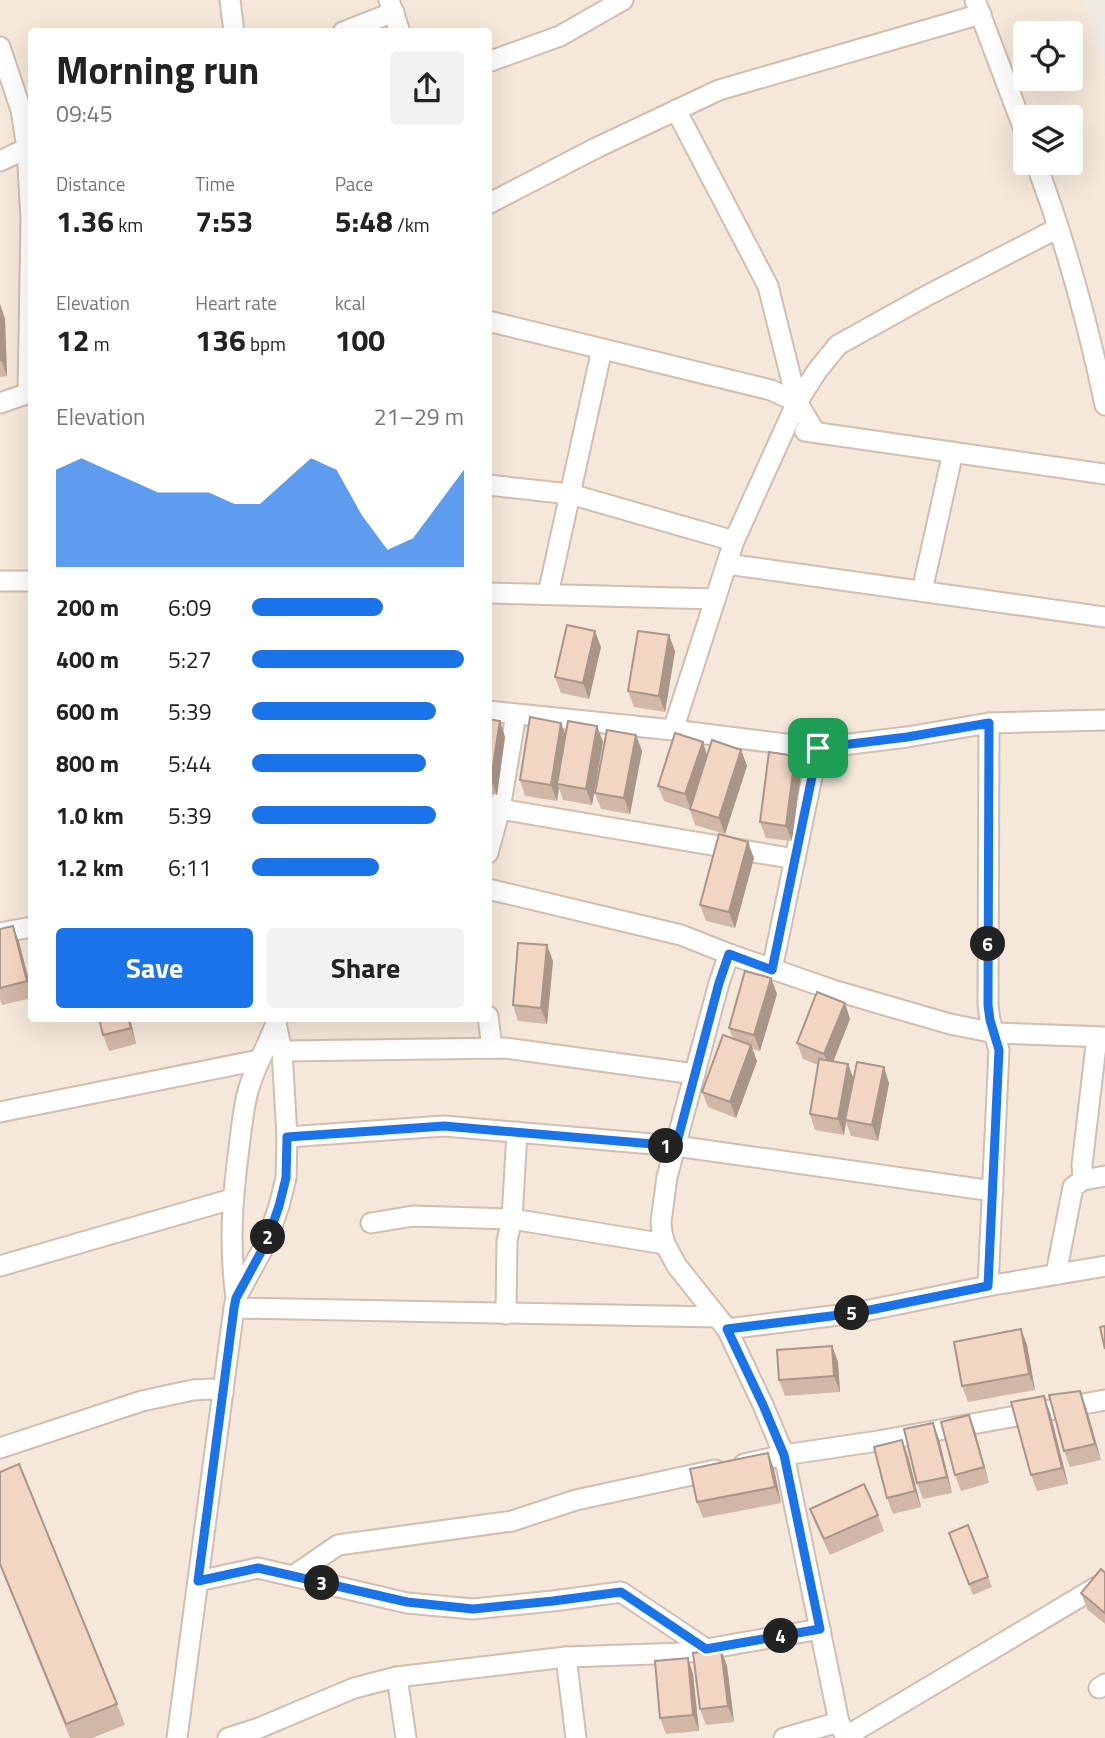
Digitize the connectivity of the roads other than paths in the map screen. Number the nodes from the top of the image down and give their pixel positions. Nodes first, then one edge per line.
1 (230, 0) edge
2 (623, 0) edge
3 (391, 6) edge
4 (978, 7) edge
5 (234, 28) edge
6 (350, 28) edge
7 (399, 28) edge
8 (0, 47) edge
9 (492, 61) edge
10 (1015, 105) edge
11 (676, 110) junction
12 (28, 142) edge
13 (28, 147) edge
14 (0, 161) edge
15 (1040, 175) edge
16 (492, 196) edge
17 (1058, 228) junction
18 (492, 322) edge
19 (602, 349) junction
20 (1099, 350) edge
21 (28, 394) edge
22 (797, 402) junction
23 (0, 403) edge
24 (1105, 405) edge
25 (785, 428) junction
26 (815, 432) junction
27 (953, 452) junction
28 (1105, 474) edge
29 (492, 485) edge
30 (570, 494) junction
31 (734, 541) junction
32 (727, 564) junction
33 (0, 581) edge
34 (28, 581) edge
35 (922, 592) junction
36 (492, 593) edge
37 (548, 594) junction
38 (715, 599) junction
39 (1105, 617) edge
40 (492, 711) edge
41 (516, 714) junction
42 (1105, 720) edge
43 (989, 723) junction
44 (673, 730) junction
45 (818, 748) junction
46 (494, 808) edge
47 (795, 859) junction
48 (492, 890) edge
49 (28, 929) edge
50 (0, 933) edge
51 (729, 954) junction
52 (772, 970) junction
53 (277, 1022) edge
54 (277, 1022) edge
55 (489, 1022) edge
56 (995, 1033) junction
57 (1101, 1037) edge
58 (492, 1048) junction
59 (282, 1051) junction
60 (259, 1060) junction
61 (695, 1074) junction
62 (0, 1112) edge
63 (517, 1132) junction
64 (287, 1137) junction
65 (676, 1146) junction
66 (1105, 1176) edge
67 (1083, 1180) junction
68 (993, 1191) junction
69 (232, 1199) junction
70 (512, 1219) junction
71 (371, 1223) dead end
72 (665, 1244) junction
73 (0, 1266) edge
74 (1105, 1266) edge
75 (1056, 1274) junction
76 (988, 1286) junction
77 (235, 1303) junction
78 (506, 1314) junction
79 (722, 1323) junction
80 (223, 1393) junction
81 (1105, 1400) edge
82 (0, 1448) edge
83 (784, 1455) junction
84 (293, 1576) junction
85 (198, 1581) junction
86 (1105, 1581) edge
87 (820, 1629) junction
88 (706, 1649) junction
89 (566, 1657) junction
90 (397, 1677) junction
91 (843, 1732) edge
92 (177, 1738) edge
93 (228, 1738) edge
94 (405, 1738) edge
95 (576, 1738) edge
96 (784, 1738) edge

1 - 5 street
2 - 9 street
3 - 6 street
3 - 7 street
4 - 10 street
4 - 11 street
8 - 12 street
11 - 16 street
11 - 22 street
13 - 14 street
15 - 17 street
17 - 20 street
17 - 22 street
18 - 19 street
19 - 22 street
19 - 30 street
20 - 24 street
21 - 23 street
22 - 25 street
22 - 26 street
25 - 26 street
25 - 31 street
26 - 27 street
27 - 28 street
27 - 35 street
29 - 30 street
30 - 31 street
30 - 37 street
31 - 32 street
32 - 35 street
32 - 38 street
33 - 34 street
35 - 39 street
36 - 37 street
37 - 38 street
38 - 44 street
40 - 41 street
41 - 44 street
41 - 46 street
42 - 43 street
43 - 45 street
43 - 56 street
44 - 45 street
45 - 47 street
46 - 47 street
47 - 52 street
48 - 51 street
49 - 50 street
51 - 52 street
51 - 61 street
52 - 56 street
53 - 59 street
54 - 60 street
55 - 58 street
56 - 57 street
56 - 68 street
57 - 67 street
58 - 59 street
58 - 61 street
59 - 64 street
60 - 62 street
60 - 69 street
61 - 65 street
63 - 64 street
63 - 65 street
63 - 70 street
64 - 77 street
65 - 68 street
65 - 72 street
66 - 67 street
67 - 75 street
68 - 76 street
69 - 73 street
69 - 77 street
70 - 71 street
70 - 72 street
70 - 78 street
72 - 79 street
74 - 75 street
75 - 76 street
76 - 79 street
77 - 78 street
77 - 80 street
78 - 79 street
79 - 83 street
80 - 82 street
80 - 85 street
81 - 83 street
83 - 84 street
83 - 87 street
84 - 85 street
84 - 88 street
85 - 92 street
86 - 91 street
87 - 88 street
87 - 91 street
88 - 89 street
89 - 90 street
89 - 95 street
90 - 93 street
90 - 94 street
91 - 96 street

